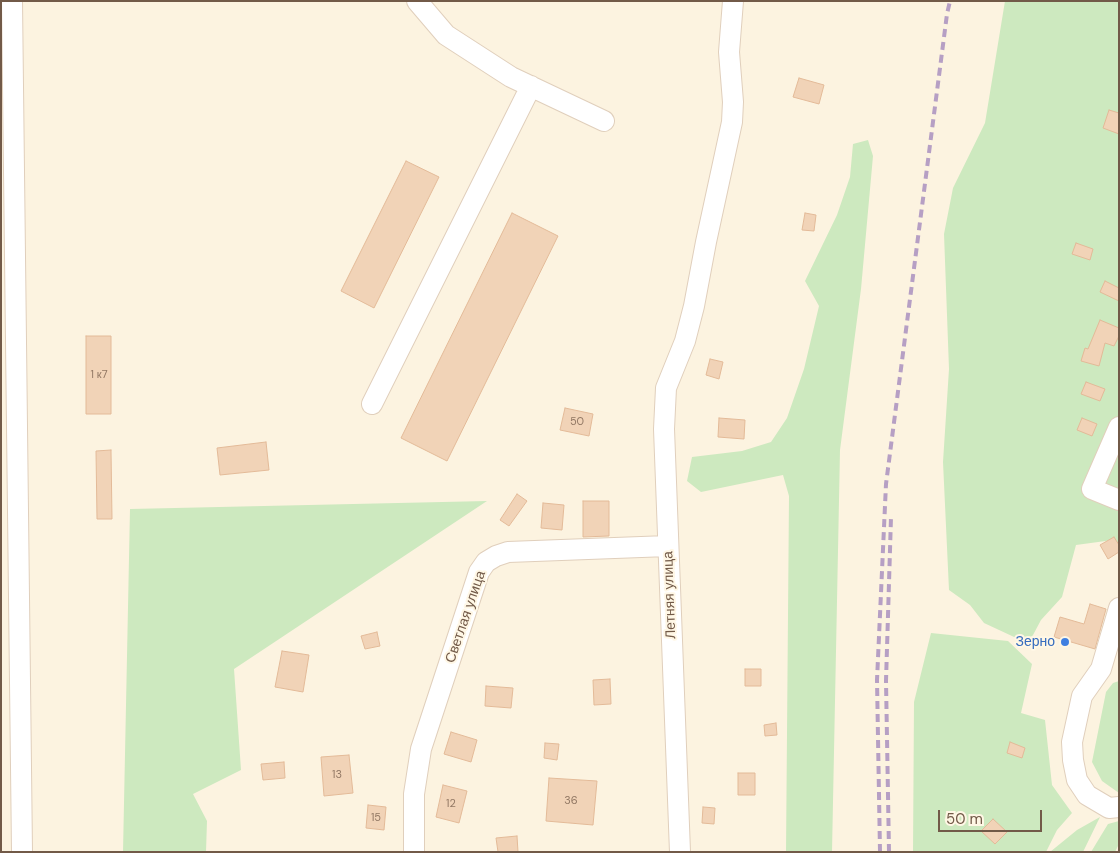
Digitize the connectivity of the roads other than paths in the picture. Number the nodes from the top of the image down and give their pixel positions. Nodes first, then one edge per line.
1 (12, 1) edge
2 (417, 1) edge
3 (733, 1) edge
4 (531, 86) junction
5 (604, 121) dead end
6 (372, 404) dead end
7 (1119, 427) edge
8 (1119, 500) edge
9 (668, 546) junction
10 (1119, 608) edge
11 (1119, 807) edge
12 (22, 852) edge
13 (414, 852) edge
14 (680, 852) edge

1 - 12 street
2 - 4 street
3 - 9 street, Летняя улица
4 - 5 street
4 - 6 street
7 - 8 street
9 - 13 street, Светлая улица
9 - 14 street, Летняя улица
10 - 11 street

